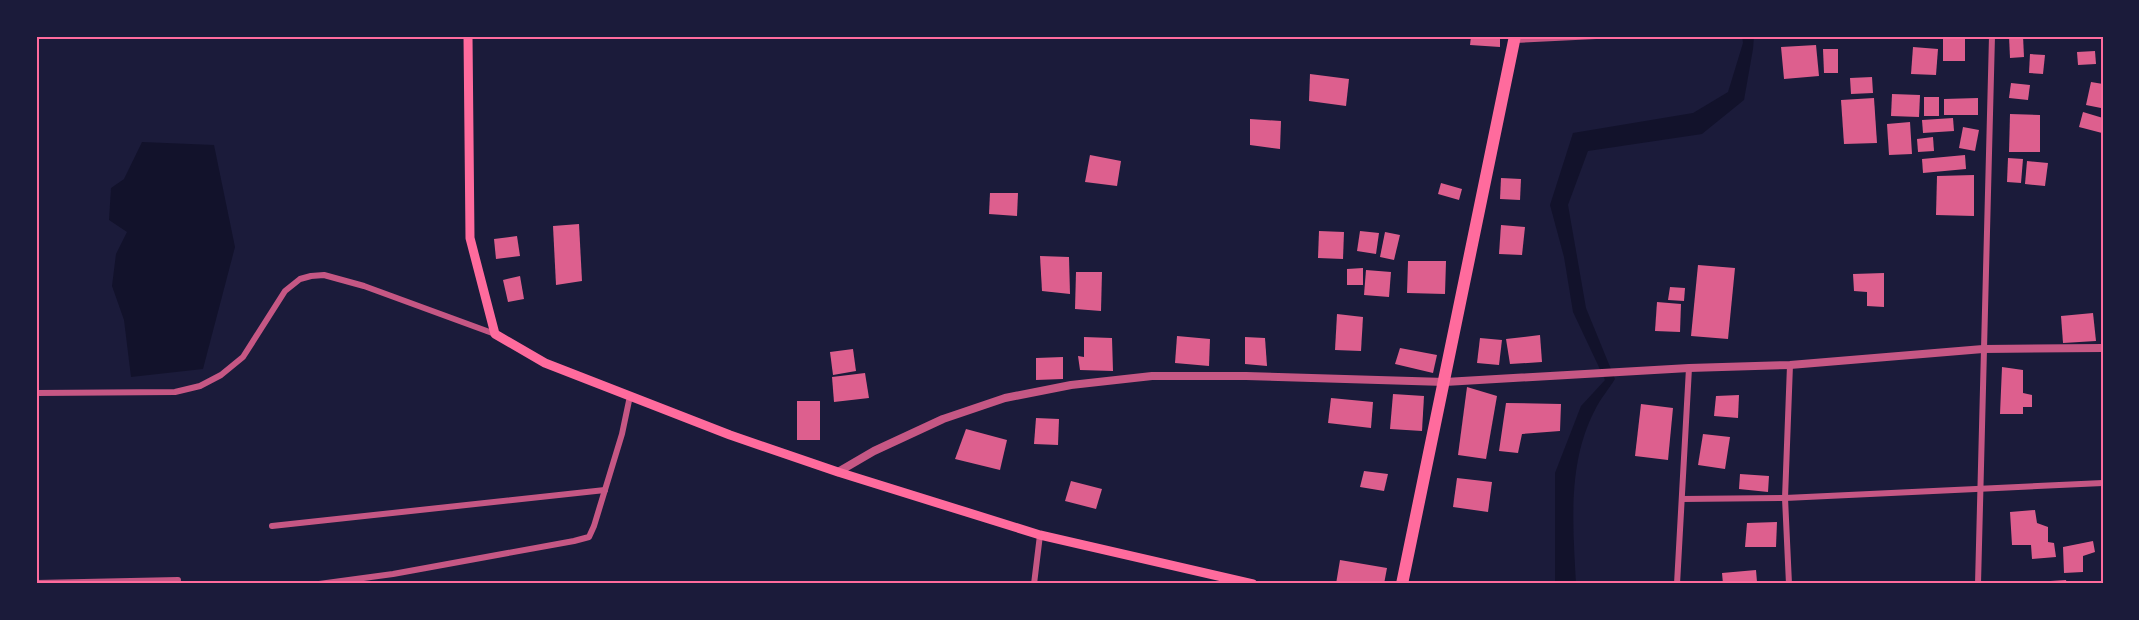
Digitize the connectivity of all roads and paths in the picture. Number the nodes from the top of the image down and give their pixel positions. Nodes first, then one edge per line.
1 (468, 36) edge
2 (1596, 36) edge
3 (1992, 36) edge
4 (1514, 38) edge
5 (495, 334) junction
6 (2103, 348) edge
7 (1983, 349) junction
8 (1790, 365) junction
9 (1689, 368) junction
10 (1445, 382) junction
11 (36, 393) edge
12 (630, 396) junction
13 (838, 472) junction
14 (2103, 483) edge
15 (1980, 489) junction
16 (605, 490) junction
17 (1785, 498) junction
18 (1682, 499) junction
19 (272, 526) dead end
20 (1040, 535) junction
21 (178, 580) dead end
22 (36, 583) edge
23 (319, 584) edge
24 (1034, 584) edge
25 (1253, 584) edge
26 (1402, 584) edge
27 (1677, 584) edge
28 (1789, 584) edge
29 (1978, 584) edge

1 - 5 main road
2 - 4 street
3 - 7 street
4 - 10 highway
5 - 11 street
5 - 12 main road
6 - 7 street
7 - 8 street
7 - 15 street
8 - 9 street
8 - 17 street
9 - 10 street
9 - 18 street
10 - 13 street
10 - 26 highway
12 - 13 main road
12 - 16 street
13 - 20 main road
14 - 15 street
15 - 17 street
15 - 29 street
16 - 19 street
16 - 23 street
17 - 18 street
17 - 28 street
18 - 27 street
20 - 24 street
20 - 25 main road
21 - 22 street

